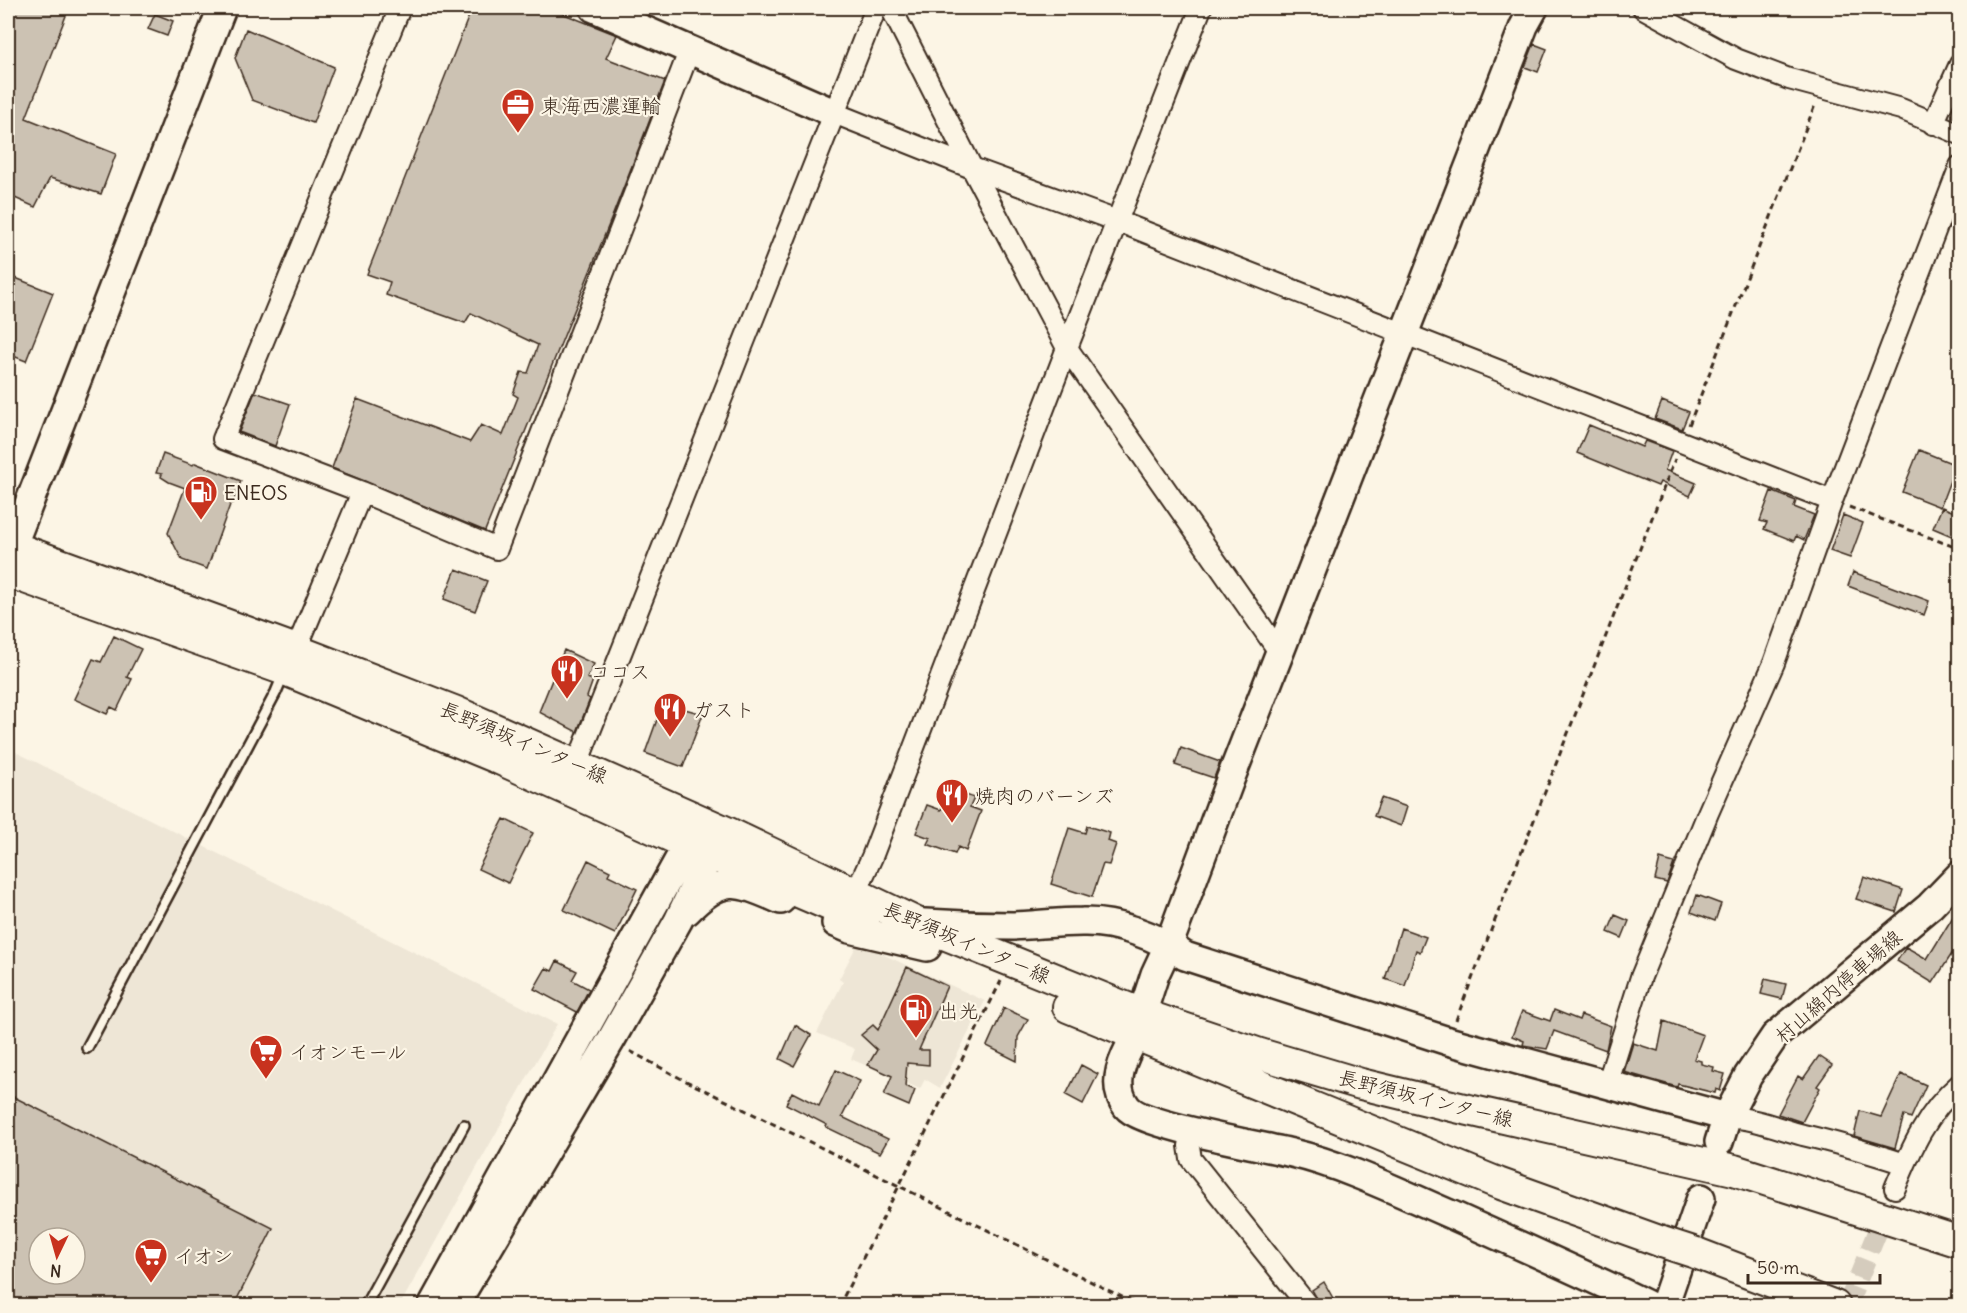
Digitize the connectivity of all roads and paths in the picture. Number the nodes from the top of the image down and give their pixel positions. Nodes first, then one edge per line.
1 (222, 8) edge
2 (400, 8) edge
3 (594, 8) edge
4 (876, 8) edge
5 (891, 8) edge
6 (1201, 8) edge
7 (1534, 8) edge
8 (1643, 8) edge
9 (690, 49) junction
10 (1959, 64) edge
11 (1822, 88) junction
12 (834, 113) junction
13 (1933, 124) junction
14 (1959, 134) edge
15 (1959, 166) edge
16 (972, 168) junction
17 (1117, 221) junction
18 (1405, 335) junction
19 (1067, 348) junction
20 (1682, 442) junction
21 (362, 492) junction
22 (1832, 501) junction
23 (1959, 549) edge
24 (9, 555) edge
25 (1280, 653) junction
26 (290, 660) junction
27 (577, 764) junction
28 (704, 841) junction
29 (1959, 875) edge
30 (855, 894) junction
31 (678, 921) junction
32 (922, 935) junction
33 (1169, 944) junction
34 (1002, 979) junction
35 (1139, 1024) junction
36 (611, 1040) junction
37 (1448, 1041) junction
38 (87, 1048) dead end
39 (1959, 1084) edge
40 (1606, 1085) junction
41 (464, 1125) dead end
42 (1723, 1130) junction
43 (1192, 1131) junction
44 (1905, 1164) junction
45 (899, 1186) junction
46 (1895, 1188) tunnel mouth
47 (1701, 1198) dead end
48 (1959, 1242) edge
49 (365, 1305) edge
50 (451, 1305) edge
51 (839, 1305) edge
52 (1140, 1305) edge
53 (1308, 1305) edge
54 (1650, 1305) edge
55 (1664, 1305) edge
56 (1834, 1305) edge

1 - 24 street
2 - 21 street
3 - 9 street
4 - 12 street
5 - 16 street
6 - 17 street
7 - 18 street
8 - 11 street
9 - 12 street
9 - 21 street
10 - 13 street
11 - 13 street
11 - 20 path
12 - 16 street
12 - 27 street
13 - 14 street
15 - 22 street
16 - 17 street
16 - 19 street
17 - 18 street
17 - 19 street
18 - 20 street
18 - 25 street
19 - 25 street
19 - 30 street
20 - 22 street
20 - 37 path
21 - 26 street
22 - 23 path
22 - 40 street
24 - 26 main road, 長野須坂インター線
25 - 33 street
26 - 27 main road, 長野須坂インター線
26 - 28 main road, 長野須坂インター線
26 - 38 lane
27 - 28 main road, 長野須坂インター線
28 - 30 main road, 長野須坂インター線
28 - 31 street
28 - 32 main road, 長野須坂インター線
28 - 50 street
29 - 42 street, 村山綿内停車場線
30 - 32 main road, 長野須坂インター線
31 - 32 street
31 - 36 street
32 - 33 street
32 - 34 main road, 長野須坂インター線
32 - 35 main road, 長野須坂インター線
33 - 35 street
33 - 37 street
34 - 35 main road, 長野須坂インター線
34 - 45 path
35 - 43 street
35 - 48 main road, 長野須坂インター線
35 - 56 main road, 長野須坂インター線, bridge
36 - 45 path
36 - 50 street
37 - 40 street
39 - 44 street
40 - 42 street
41 - 49 lane
42 - 44 street
43 - 53 street
43 - 54 street
44 - 46 street
45 - 51 path
45 - 52 path
47 - 55 street

